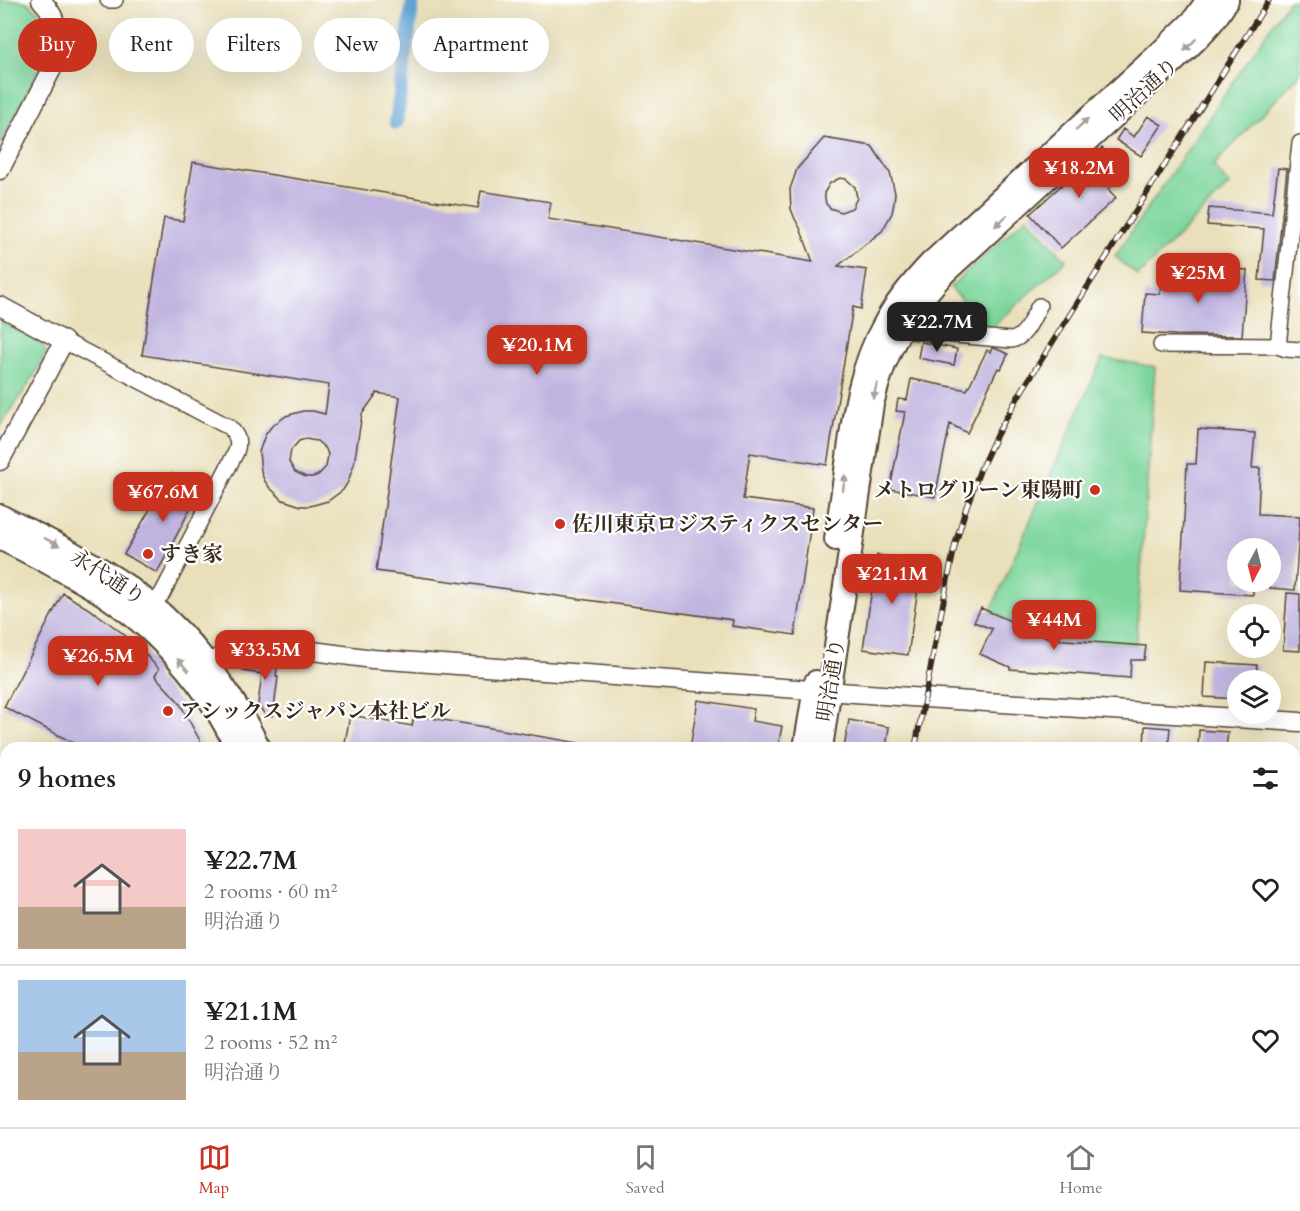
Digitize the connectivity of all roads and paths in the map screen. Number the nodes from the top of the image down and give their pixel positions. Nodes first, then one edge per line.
1 (41, 0) edge
2 (108, 0) edge
3 (115, 0) edge
4 (1208, 0) edge
5 (1227, 0) edge
6 (1300, 143) edge
7 (0, 170) edge
8 (0, 306) edge
9 (1039, 306) dead end
10 (900, 330) junction
11 (64, 341) junction
12 (1161, 345) dead end
13 (1278, 346) junction
14 (1300, 350) edge
15 (0, 461) edge
16 (0, 516) edge
17 (0, 538) edge
18 (152, 605) junction
19 (209, 665) junction
20 (823, 691) junction
21 (1300, 722) edge
22 (234, 742) edge
23 (255, 742) edge
24 (806, 742) edge
25 (821, 742) edge

1 - 7 street
2 - 3 street
20 -> 4 main road, 明治通り
5 -> 10 main road, 明治通り
6 - 13 street
8 - 11 street
9 - 10 street
10 -> 20 main road, 明治通り
11 - 15 street
11 - 18 street
12 - 13 street
13 - 14 street
16 -> 18 main road, 永代通り
22 -> 17 main road, 永代通り
18 - 19 main road, 永代通り
19 - 20 street
19 - 23 main road, 永代通り
20 - 21 street
20 - 24 main road, 明治通り
20 - 25 main road, 明治通り

